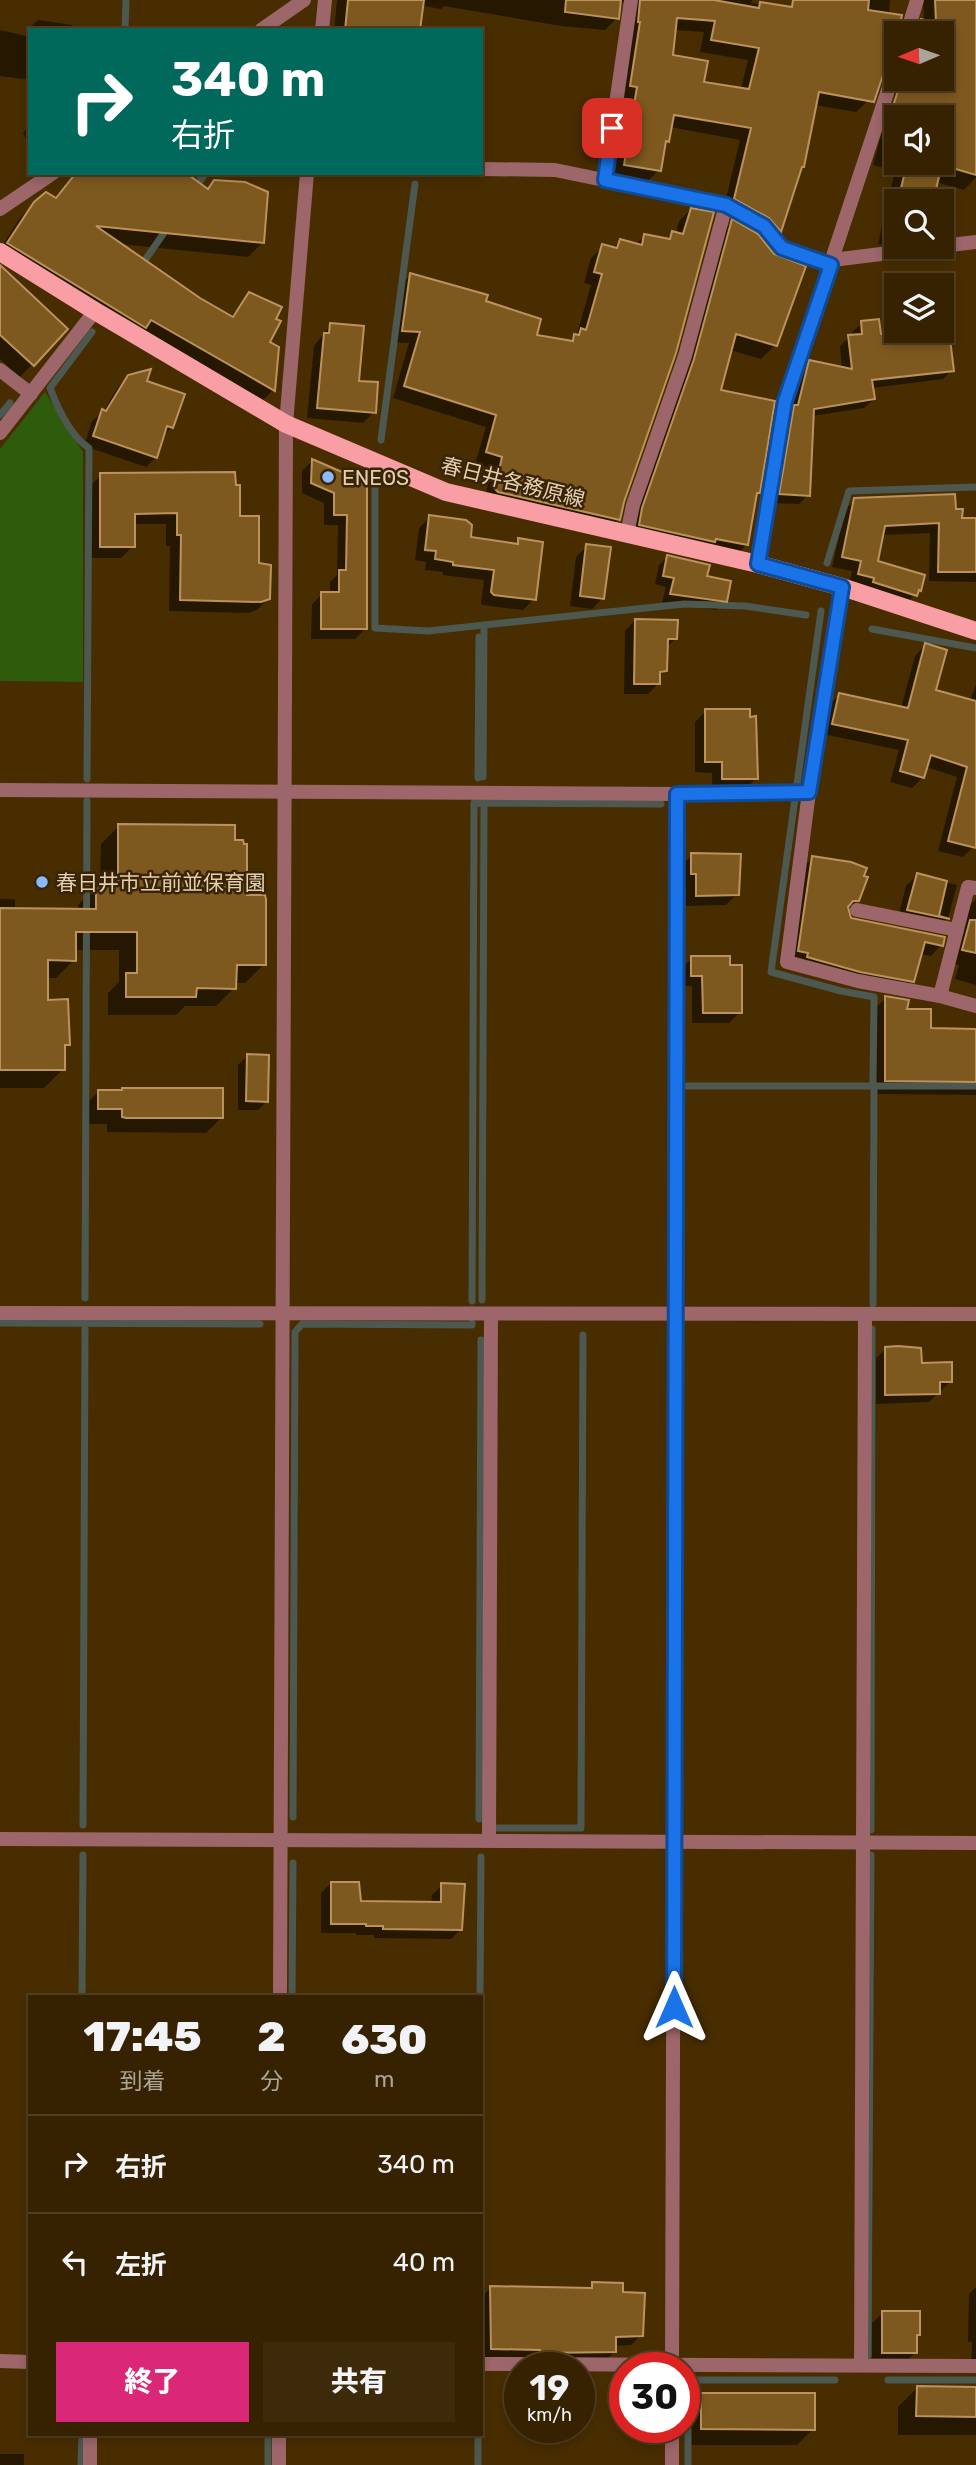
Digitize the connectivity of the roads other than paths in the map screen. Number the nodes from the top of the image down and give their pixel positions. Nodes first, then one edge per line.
1 (304, 0) edge
2 (325, 0) edge
3 (631, 0) edge
4 (918, 0) edge
5 (911, 21) edge
6 (264, 28) edge
7 (322, 28) edge
8 (888, 91) edge
9 (483, 169) edge
10 (49, 175) edge
11 (307, 175) edge
12 (605, 180) junction
13 (726, 205) junction
14 (0, 209) edge
15 (976, 242) edge
16 (954, 245) edge
17 (0, 252) edge
18 (884, 255) edge
19 (832, 263) junction
20 (94, 311) junction
21 (0, 370) edge
22 (31, 394) junction
23 (286, 424) junction
24 (0, 433) edge
25 (627, 534) junction
26 (758, 564) junction
27 (842, 587) junction
28 (976, 631) edge
29 (0, 790) edge
30 (284, 791) junction
31 (809, 792) junction
32 (677, 794) junction
33 (976, 888) edge
34 (857, 911) dead end
35 (957, 930) junction
36 (940, 996) junction
37 (976, 1006) edge
38 (0, 1313) edge
39 (284, 1314) junction
40 (865, 1314) junction
41 (976, 1314) edge
42 (491, 1315) junction
43 (677, 1315) junction
44 (0, 1839) edge
45 (281, 1840) junction
46 (489, 1841) junction
47 (675, 1842) junction
48 (864, 1843) junction
49 (976, 1843) edge
50 (281, 1995) edge
51 (672, 2352) edge
52 (0, 2361) edge
53 (28, 2361) edge
54 (483, 2364) edge
55 (609, 2365) edge
56 (861, 2365) junction
57 (700, 2366) edge
58 (976, 2366) edge
59 (90, 2436) edge
60 (279, 2436) edge
61 (672, 2443) edge
62 (90, 2465) edge
63 (279, 2465) edge
64 (672, 2465) edge

1 - 6 street
2 - 7 street
3 - 12 street
4 - 5 street
8 - 19 street
9 - 12 street
10 - 14 street
11 - 23 street
12 - 13 street
13 - 19 street
13 - 25 street
15 - 16 street
17 - 20 main road, 春日井各務原線
18 - 19 street
19 - 26 street
20 - 22 street
20 - 23 main road, 春日井各務原線
21 - 22 street
22 - 24 street
23 - 25 main road, 春日井各務原線
23 - 30 street
25 - 26 main road, 春日井各務原線
26 - 27 main road, 春日井各務原線
27 - 28 main road, 春日井各務原線
27 - 31 street
29 - 30 street
30 - 32 street
30 - 39 street
31 - 32 street
31 - 36 street
32 - 43 street
33 - 35 street
34 - 35 street
35 - 36 street
36 - 37 street
38 - 39 street
39 - 42 street
39 - 45 street
40 - 41 street
40 - 43 street
40 - 48 street
42 - 43 street
42 - 46 street
43 - 47 street
44 - 45 street
45 - 46 street
45 - 50 street
46 - 47 street
47 - 48 street
47 - 51 street
48 - 49 street
48 - 56 street
52 - 53 street
54 - 55 street
56 - 57 street
56 - 58 street
59 - 62 street
60 - 63 street
61 - 64 street

